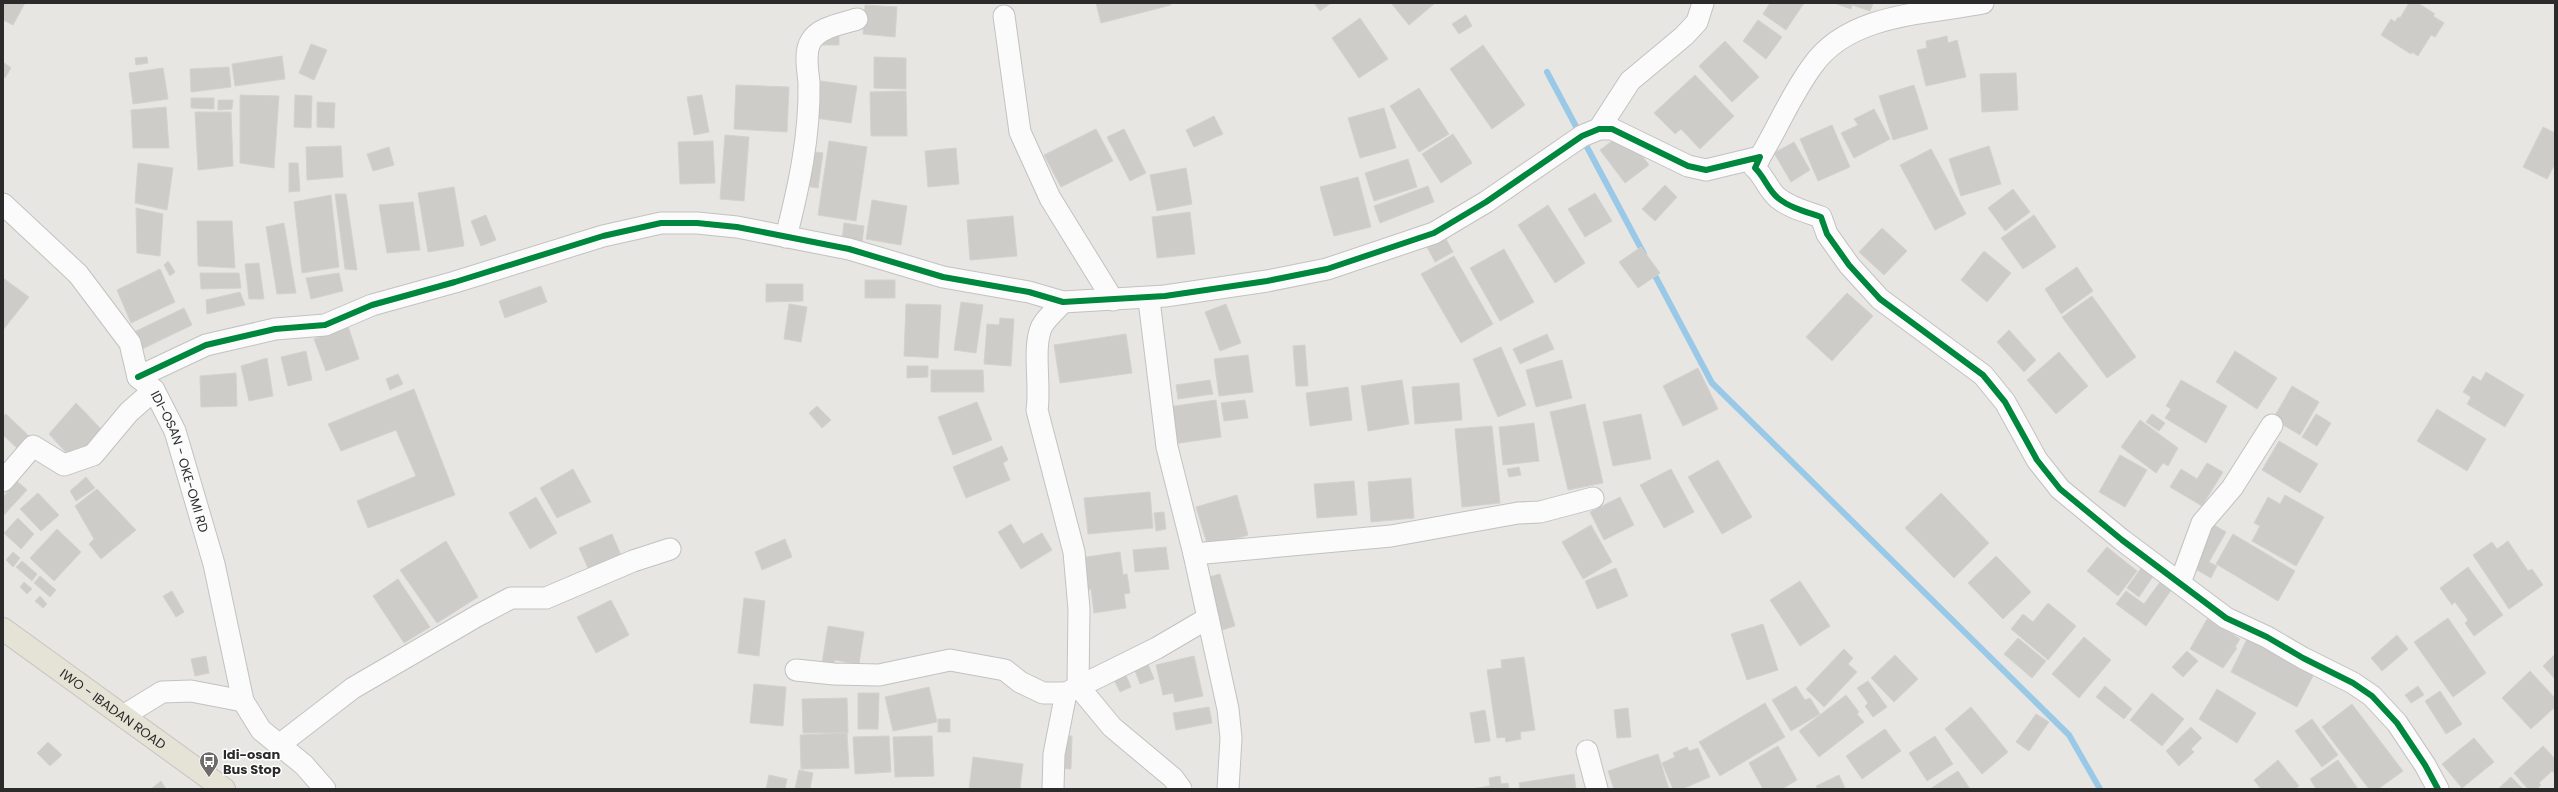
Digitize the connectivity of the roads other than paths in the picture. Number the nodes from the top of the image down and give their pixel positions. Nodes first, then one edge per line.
1 (1703, 3) edge
2 (1983, 3) edge
3 (1004, 16) dead end
4 (857, 20) dead end
5 (1599, 129) junction
6 (1760, 158) junction
7 (3, 204) edge
8 (786, 237) junction
9 (1028, 292) junction
10 (1157, 298) junction
11 (1120, 300) junction
12 (1063, 302) junction
13 (1042, 326) junction
14 (146, 384) junction
15 (2272, 425) dead end
16 (3, 481) edge
17 (1593, 498) dead end
18 (670, 550) dead end
19 (1194, 554) junction
20 (2180, 583) junction
21 (1208, 618) junction
22 (3, 629) edge
23 (796, 670) dead end
24 (1072, 690) junction
25 (243, 701) junction
26 (123, 716) junction
27 (278, 744) junction
28 (1587, 751) dead end
29 (215, 785) edge
30 (325, 789) edge
31 (1054, 789) edge
32 (1181, 789) edge
33 (1228, 789) edge
34 (1597, 789) edge
35 (2438, 789) edge

1 - 5 street
2 - 6 street
3 - 11 street
4 - 8 street
5 - 6 street
5 - 10 street
6 - 20 street
7 - 14 street, IDI-OSAN - OKE-OMI RD
8 - 9 street
8 - 14 street
9 - 12 street
9 - 13 street
10 - 11 street
10 - 19 street
11 - 12 street
12 - 13 street
13 - 24 street
14 - 16 street
14 - 25 street, IDI-OSAN - OKE-OMI RD
15 - 20 street
17 - 19 street
18 - 27 street
19 - 21 street
20 - 35 street
21 - 24 street
21 - 33 street
22 - 26 main road, IWO - IBADAN ROAD
23 - 24 street
24 - 31 street
24 - 32 street
25 - 26 street
25 - 27 street, IDI-OSAN - OKE-OMI RD
26 - 29 main road, IWO - IBADAN ROAD
27 - 30 street, IDI-OSAN - OKE-OMI RD
28 - 34 street

